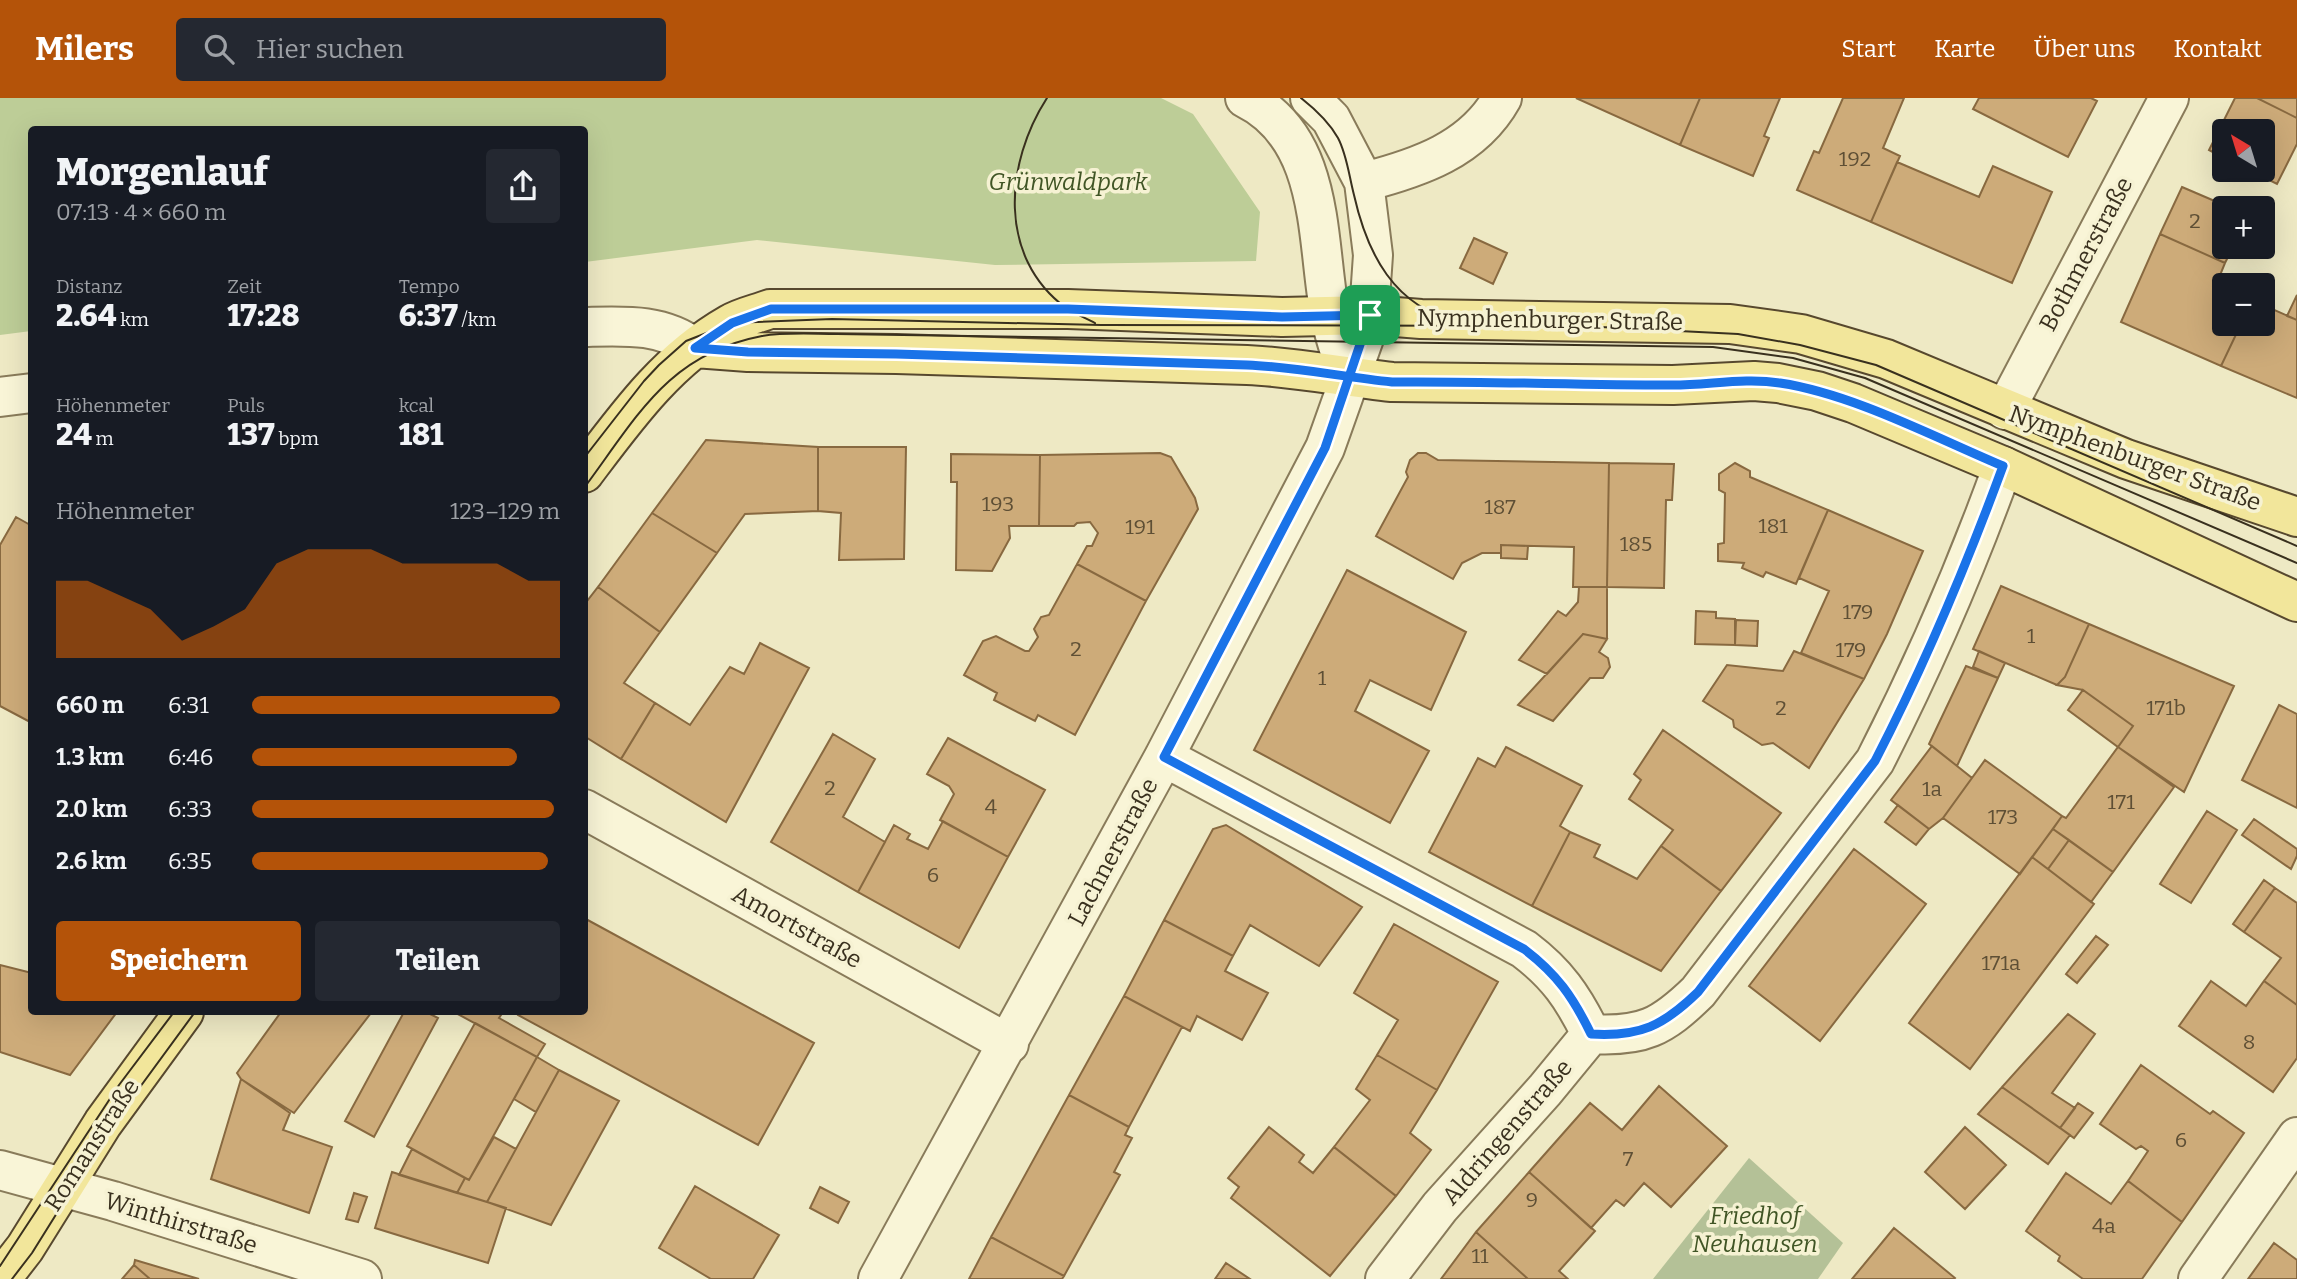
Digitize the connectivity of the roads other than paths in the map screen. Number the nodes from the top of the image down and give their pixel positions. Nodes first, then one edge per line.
1 (1245, 98) edge
2 (1310, 98) edge
3 (1502, 98) edge
4 (2169, 98) edge
5 (1364, 181) junction
6 (1330, 315) junction
7 (1370, 315) junction
8 (588, 327) edge
9 (695, 348) junction
10 (1348, 378) junction
11 (28, 394) edge
12 (0, 397) edge
13 (2004, 410) junction
14 (2003, 466) junction
15 (588, 468) edge
16 (2297, 517) edge
17 (2297, 602) edge
18 (1164, 757) junction
19 (588, 811) edge
20 (182, 1015) edge
21 (1591, 1034) junction
22 (1009, 1044) junction
23 (2297, 1137) edge
24 (0, 1170) edge
25 (62, 1188) junction
26 (1, 1279) edge
27 (362, 1279) edge
28 (878, 1279) edge
29 (1385, 1279) edge
30 (2198, 1279) edge

1 - 6 street
2 - 5 street
3 - 5 street
4 - 13 street, Bothmerstraße
5 - 7 street, Lachnerstraße
6 - 7 main road, Nymphenburger Straße
6 - 9 main road, Nymphenburger Straße
6 - 10 street
7 - 10 street, Lachnerstraße
7 - 13 main road, Nymphenburger Straße
8 - 9 street
9 - 10 main road
9 - 15 main road
10 - 14 main road
10 - 18 street, Lachnerstraße
11 - 12 street
13 - 16 main road, Nymphenburger Straße
14 - 17 main road
14 - 21 street
18 - 21 street
18 - 22 street, Lachnerstraße
19 - 22 street, Amortstraße
20 - 25 main road, Romanstraße
21 - 29 street, Aldringenstraße
22 - 28 street, Lachnerstraße
23 - 30 street
24 - 25 street, Winthirstraße
25 - 26 main road, Romanstraße
25 - 27 street, Winthirstraße

